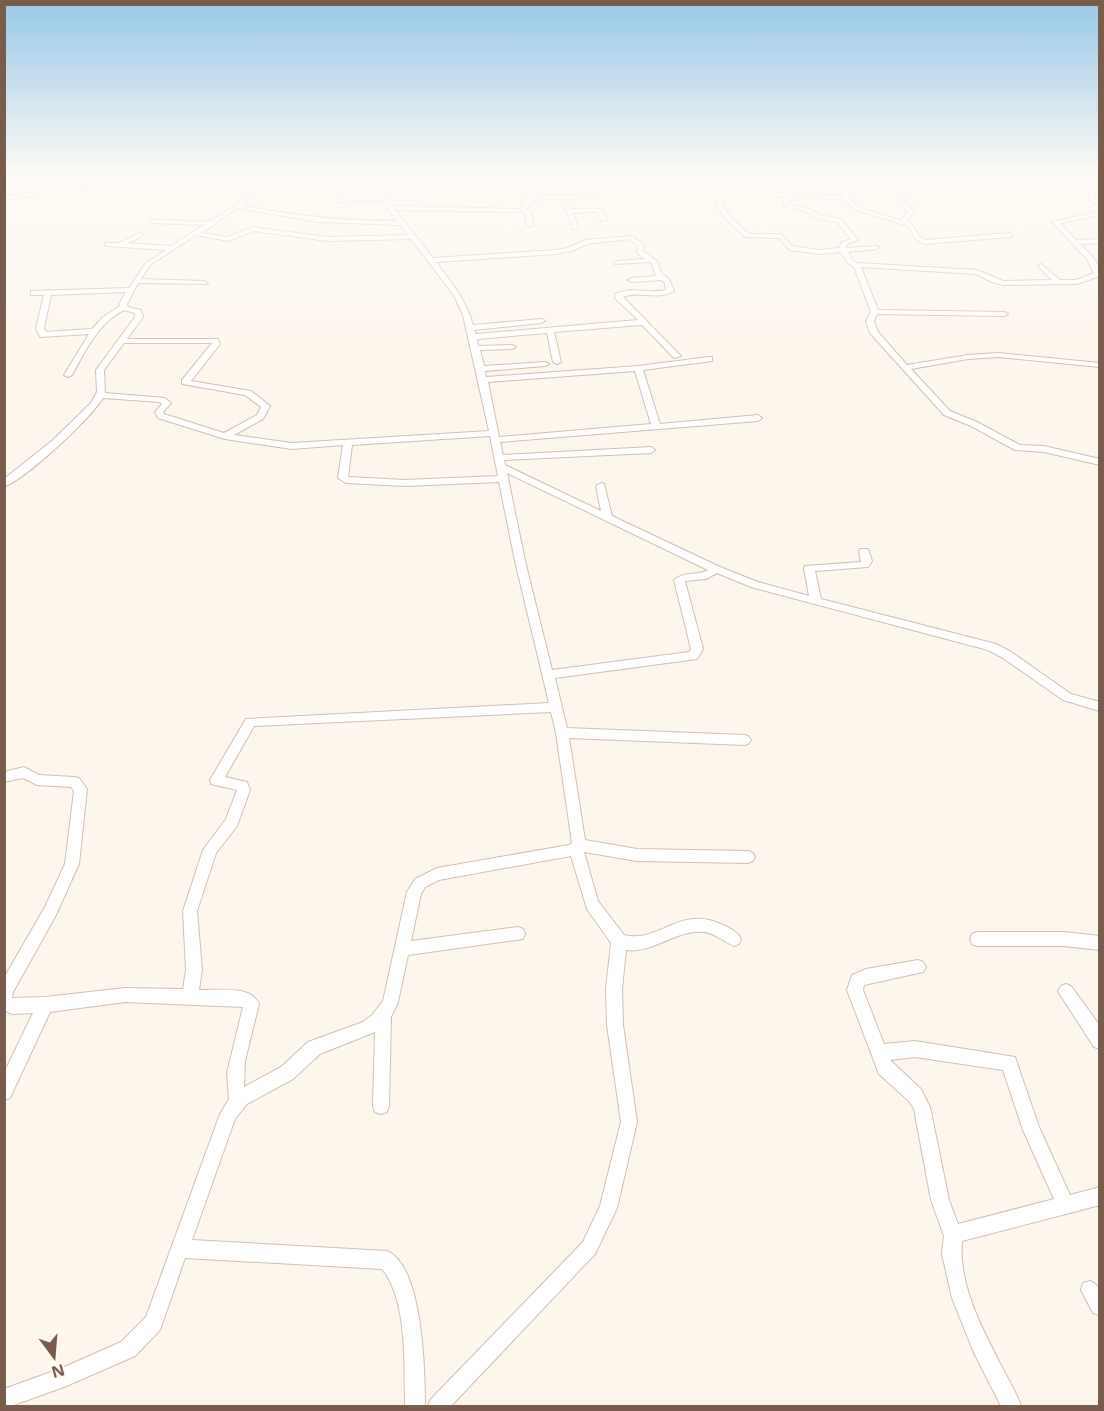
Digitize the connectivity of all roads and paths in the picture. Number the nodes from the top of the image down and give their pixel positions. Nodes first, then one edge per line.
1 (126, 242) edge
2 (184, 242) edge
3 (417, 242) edge
4 (586, 242) edge
5 (637, 242) edge
6 (786, 242) edge
7 (848, 242) edge
8 (857, 242) edge
9 (1075, 242) joint
10 (1079, 242) edge
11 (106, 244) dead end
12 (120, 245) junction
13 (876, 247) dead end
14 (173, 248) junction
15 (862, 248) junction
16 (842, 250) junction
17 (1090, 258) junction
18 (1100, 259) edge
19 (431, 260) junction
20 (653, 260) junction
21 (617, 263) dead end
22 (857, 266) junction
23 (1041, 266) dead end
24 (1098, 276) edge
25 (659, 278) junction
26 (632, 280) dead end
27 (135, 281) junction
28 (1058, 282) junction
29 (204, 283) dead end
30 (130, 290) junction
31 (48, 292) junction
32 (34, 293) dead end
33 (123, 307) junction
34 (875, 312) junction
35 (1004, 314) dead end
36 (541, 321) dead end
37 (645, 322) junction
38 (96, 331) junction
39 (550, 331) junction
40 (472, 333) junction
41 (121, 341) junction
42 (512, 347) dead end
43 (475, 348) junction
44 (677, 356) dead end
45 (709, 359) dead end
46 (699, 361) junction
47 (557, 362) dead end
48 (545, 364) dead end
49 (1100, 365) edge
50 (907, 367) junction
51 (638, 368) junction
52 (707, 372) dead end
53 (482, 374) junction
54 (68, 375) dead end
55 (100, 395) junction
56 (758, 418) dead end
57 (656, 426) junction
58 (489, 435) junction
59 (225, 436) junction
60 (348, 443) junction
61 (651, 450) dead end
62 (500, 462) junction
63 (1100, 462) edge
64 (503, 479) junction
65 (4, 484) edge
66 (601, 486) dead end
67 (607, 517) junction
68 (864, 551) dead end
69 (716, 569) junction
70 (816, 602) junction
71 (548, 675) junction
72 (556, 707) junction
73 (1100, 707) edge
74 (562, 733) junction
75 (745, 740) dead end
76 (4, 777) edge
77 (571, 849) junction
78 (748, 857) dead end
79 (518, 934) dead end
80 (734, 939) dead end
81 (977, 939) dead end
82 (1100, 943) edge
83 (618, 944) junction
84 (401, 949) junction
85 (918, 967) dead end
86 (1066, 991) dead end
87 (190, 996) junction
88 (4, 1000) edge
89 (45, 1005) junction
90 (382, 1016) junction
91 (1100, 1041) edge
92 (879, 1053) junction
93 (4, 1092) edge
94 (237, 1099) junction
95 (381, 1106) dead end
96 (1100, 1196) edge
97 (1065, 1203) junction
98 (953, 1236) junction
99 (180, 1249) junction
100 (4, 1399) edge
101 (415, 1407) edge
102 (438, 1407) edge
103 (1011, 1407) edge

1 - 12 street
2 - 14 street
3 - 19 street
4 - 19 street
5 - 20 street
6 - 16 street
7 - 16 street
8 - 15 street
9 - 10 street
9 - 17 street
11 - 12 street
12 - 14 street
13 - 15 street
14 - 27 street
15 - 16 street
16 - 22 street
17 - 18 street
17 - 24 street
19 - 40 street
20 - 21 street
20 - 25 street
22 - 28 street
22 - 34 street
23 - 28 street
24 - 28 street
25 - 26 street
25 - 37 street
27 - 29 street
27 - 30 street
30 - 31 street
30 - 33 street
31 - 32 street
31 - 38 street
33 - 38 street
33 - 41 street
34 - 35 street
34 - 50 street
36 - 40 street
37 - 39 street
37 - 44 street
38 - 54 street
39 - 40 street
39 - 47 street
40 - 43 street
41 - 55 street
41 - 59 street
42 - 43 street
43 - 53 street
45 - 46 street
46 - 51 street
46 - 52 street
48 - 53 street
49 - 50 street
50 - 63 street
51 - 53 street
51 - 57 street
53 - 58 street
55 - 59 street
55 - 65 street
56 - 57 street
57 - 58 street
58 - 60 street
58 - 62 street
59 - 60 street
60 - 64 street
61 - 62 street
62 - 64 street
62 - 67 street
64 - 71 street
66 - 67 street
67 - 69 street
68 - 70 street
69 - 70 street
69 - 71 street
70 - 73 street
71 - 72 street
72 - 74 street
72 - 87 street
74 - 75 street
74 - 77 street
76 - 88 street
77 - 78 street
77 - 83 street
77 - 84 street
79 - 84 street
80 - 83 street
81 - 82 street
83 - 102 street
84 - 90 street
85 - 92 street
86 - 91 street
87 - 89 street
87 - 94 street
88 - 89 street
89 - 93 street
90 - 94 street
90 - 95 street
92 - 97 street
92 - 98 street
94 - 99 street
96 - 97 street
97 - 98 street
98 - 103 street
99 - 100 street
99 - 101 street

